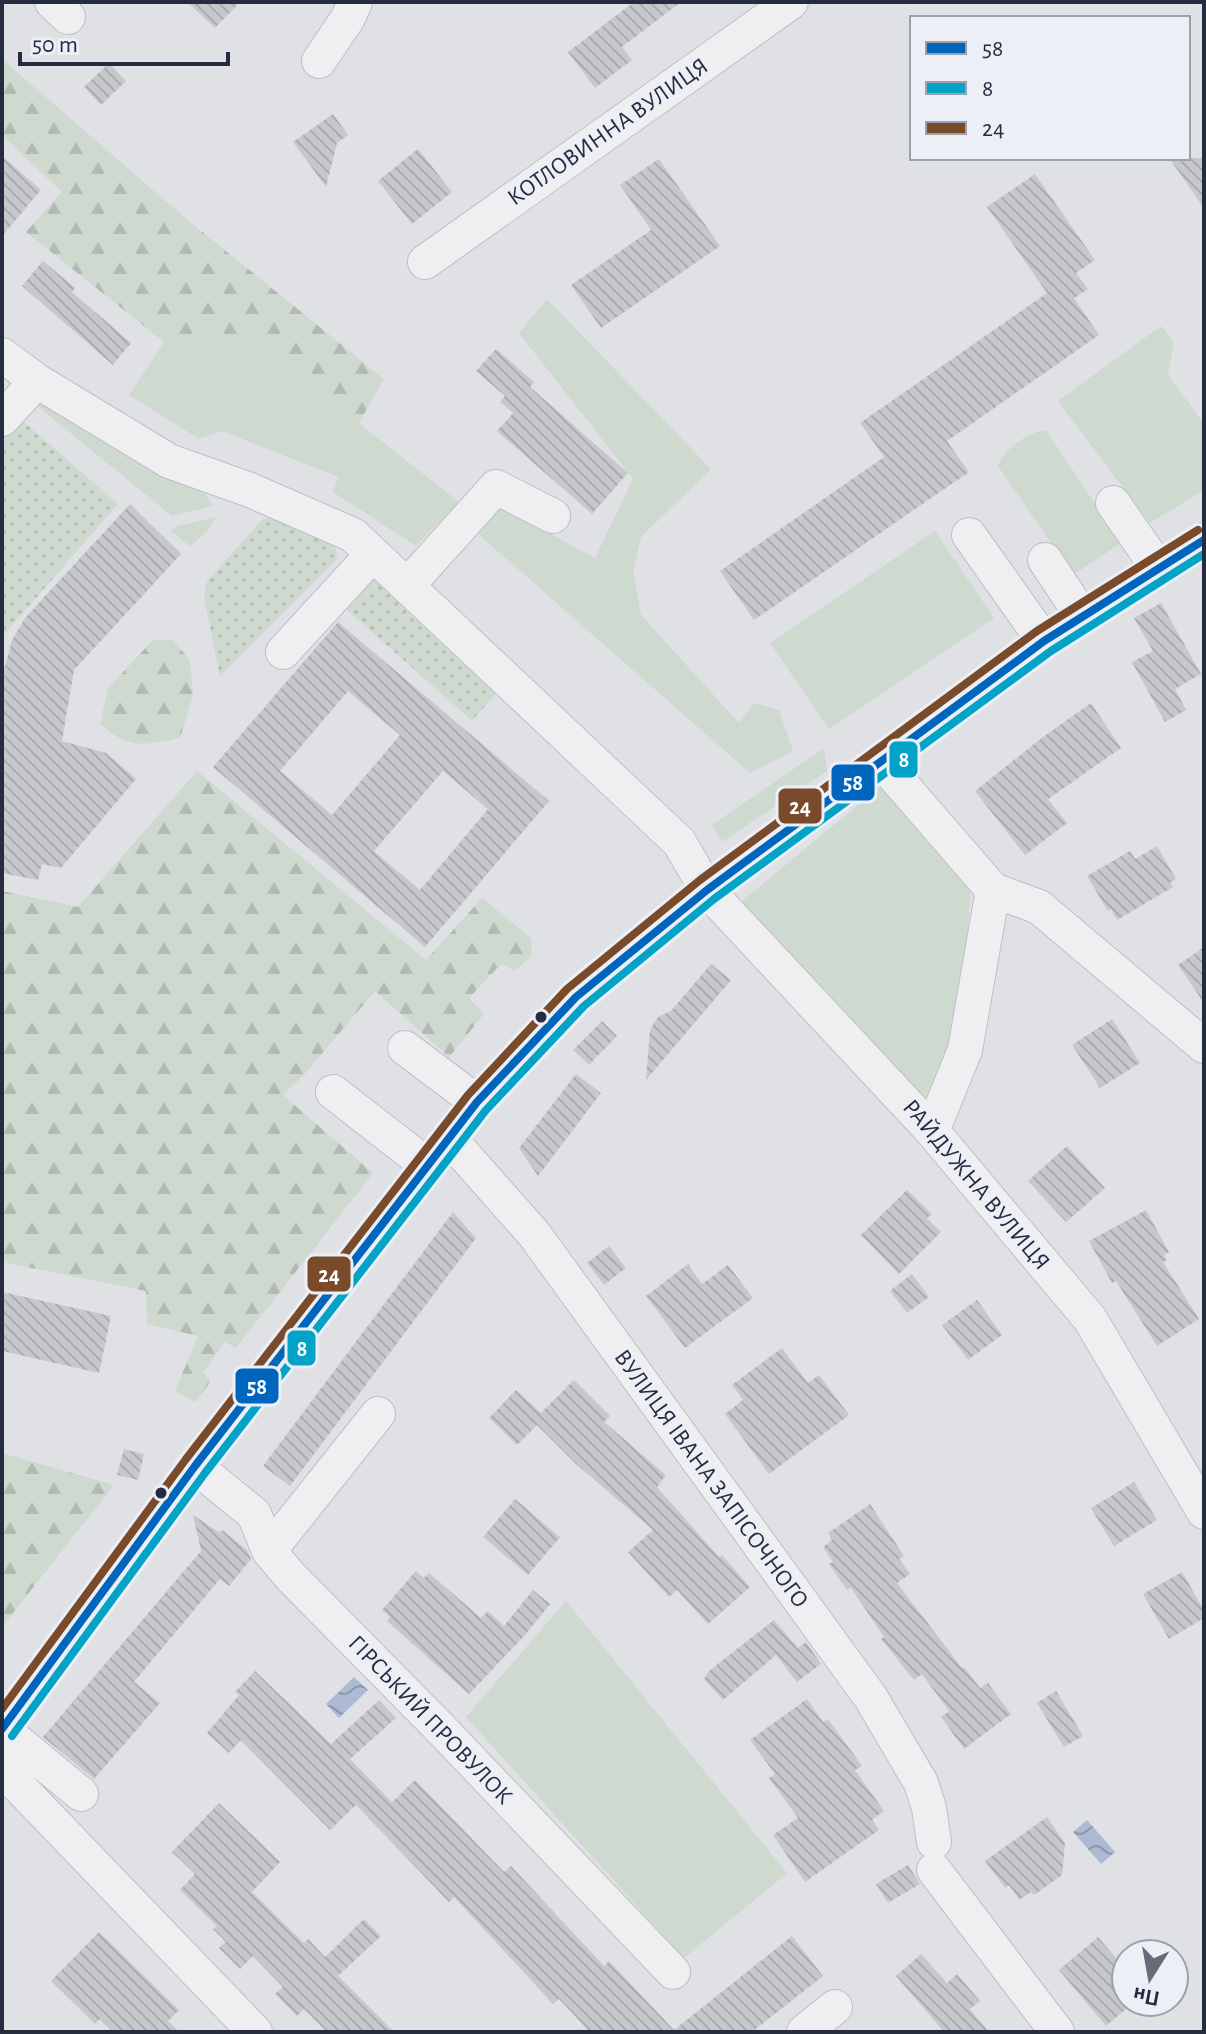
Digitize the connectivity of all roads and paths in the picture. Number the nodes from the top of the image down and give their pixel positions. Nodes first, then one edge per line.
1 (355, 2) edge
2 (791, 2) edge
3 (319, 61) dead end
4 (425, 262) dead end
5 (2, 355) edge
6 (37, 381) junction
7 (2, 419) edge
8 (1113, 503) dead end
9 (553, 516) dead end
10 (969, 535) dead end
11 (1204, 540) edge
12 (373, 554) junction
13 (1045, 560) dead end
14 (1158, 568) junction
15 (407, 586) junction
16 (1082, 616) junction
17 (1044, 641) junction
18 (283, 652) dead end
19 (882, 762) junction
20 (707, 890) junction
21 (993, 890) junction
22 (1204, 1046) edge
23 (405, 1048) dead end
24 (333, 1092) dead end
25 (477, 1102) junction
26 (932, 1131) junction
27 (449, 1138) junction
28 (428, 1166) junction
29 (378, 1414) dead end
30 (195, 1466) junction
31 (1204, 1512) edge
32 (269, 1551) junction
33 (2, 1729) edge
34 (2, 1769) edge
35 (81, 1794) dead end
36 (673, 1972) dead end
37 (835, 2007) dead end
38 (255, 2032) edge
39 (804, 2032) edge
40 (1057, 2032) edge

1 - 3 street
2 - 4 street, КОТЛОВИННА ВУЛИЦЯ
5 - 6 street, РАЙДУЖНА ВУЛИЦЯ
6 - 7 street
6 - 12 street, РАЙДУЖНА ВУЛИЦЯ
8 - 14 street
9 - 15 street
10 - 17 street
11 - 14 street
12 - 15 street, РАЙДУЖНА ВУЛИЦЯ
12 - 18 street
13 - 16 street
14 - 16 street
15 - 20 street, РАЙДУЖНА ВУЛИЦЯ
16 - 17 street
17 - 19 street
19 - 20 street
19 - 21 street
20 - 25 street
20 - 26 street, РАЙДУЖНА ВУЛИЦЯ
21 - 22 street
21 - 26 street
23 - 25 street
24 - 28 street
25 - 27 street
26 - 31 street, РАЙДУЖНА ВУЛИЦЯ
27 - 28 street
27 - 40 street, ВУЛИЦЯ ІВАНА ЗАПІСОЧНОГО
28 - 30 street
29 - 32 street
30 - 32 street, ГІРСЬКИЙ ПРОВУЛОК
30 - 33 street
32 - 36 street, ГІРСЬКИЙ ПРОВУЛОК
33 - 35 street
34 - 38 street
37 - 39 street

